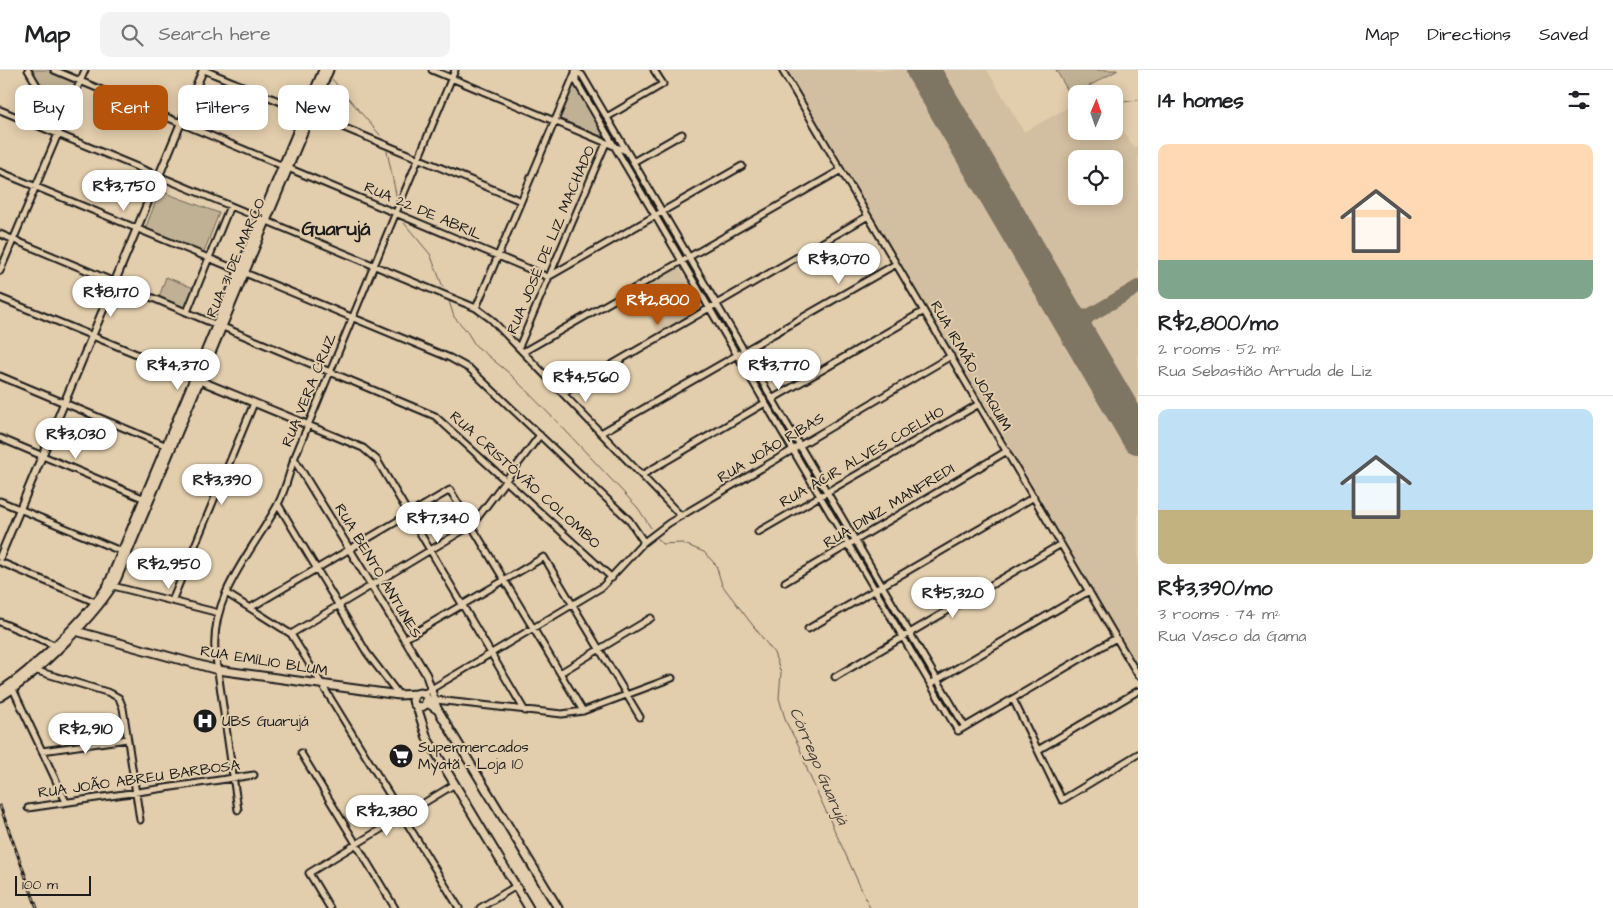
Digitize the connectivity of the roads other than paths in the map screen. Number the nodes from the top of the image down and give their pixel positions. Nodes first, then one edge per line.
1 (28, 70) edge
2 (54, 70) edge
3 (85, 70) edge
4 (203, 70) edge
5 (323, 70) edge
6 (329, 70) edge
7 (432, 70) edge
8 (455, 70) edge
9 (575, 70) edge
10 (654, 70) edge
11 (782, 70) edge
12 (452, 78) junction
13 (80, 81) junction
14 (37, 85) edge
15 (78, 85) edge
16 (197, 85) edge
17 (318, 85) edge
18 (322, 85) edge
19 (278, 101) edge
20 (0, 110) edge
21 (607, 117) junction
22 (554, 121) junction
23 (178, 122) edge
24 (60, 130) edge
25 (178, 130) edge
26 (198, 130) edge
27 (301, 130) edge
28 (349, 130) edge
29 (58, 134) junction
30 (682, 134) dead end
31 (606, 143) junction
32 (614, 146) junction
33 (627, 152) junction
34 (418, 159) junction
35 (633, 162) junction
36 (742, 166) dead end
37 (286, 167) junction
38 (841, 170) junction
39 (0, 172) edge
40 (159, 176) junction
41 (36, 187) junction
42 (521, 201) junction
43 (230, 206) junction
44 (662, 211) junction
45 (396, 213) junction
46 (655, 216) junction
47 (868, 216) junction
48 (264, 220) junction
49 (137, 229) junction
50 (0, 234) edge
51 (13, 240) junction
52 (498, 256) junction
53 (689, 257) junction
54 (208, 258) junction
55 (681, 261) junction
56 (896, 264) junction
57 (374, 265) junction
58 (0, 271) edge
59 (242, 272) junction
60 (548, 277) junction
61 (115, 282) junction
62 (0, 298) edge
63 (716, 304) junction
64 (476, 308) junction
65 (709, 308) junction
66 (924, 311) junction
67 (187, 312) junction
68 (352, 318) junction
69 (220, 326) junction
70 (92, 336) junction
71 (521, 349) junction
72 (744, 351) junction
73 (737, 355) junction
74 (951, 356) junction
75 (330, 371) junction
76 (0, 376) edge
77 (198, 380) junction
78 (563, 393) junction
79 (772, 399) junction
80 (254, 402) junction
81 (64, 403) junction
82 (765, 403) junction
83 (979, 404) junction
84 (308, 425) junction
85 (601, 433) junction
86 (540, 435) junction
87 (0, 438) edge
88 (167, 446) junction
89 (800, 446) junction
90 (792, 450) junction
91 (1007, 451) junction
92 (42, 456) junction
93 (294, 459) junction
94 (642, 475) junction
95 (506, 480) junction
96 (827, 492) junction
97 (820, 496) junction
98 (1034, 497) junction
99 (145, 499) junction
100 (0, 501) edge
101 (278, 504) junction
102 (20, 509) junction
103 (409, 514) junction
104 (681, 516) junction
105 (472, 526) junction
106 (758, 532) dead end
107 (856, 541) junction
108 (644, 542) junction
109 (1061, 544) junction
110 (848, 545) junction
111 (349, 549) junction
112 (430, 550) junction
113 (123, 552) junction
114 (0, 557) edge
115 (0, 562) edge
116 (317, 569) junction
117 (612, 578) junction
118 (504, 580) junction
119 (785, 582) dead end
120 (113, 586) junction
121 (372, 586) junction
122 (882, 586) junction
123 (875, 590) junction
124 (1089, 591) junction
125 (226, 592) junction
126 (172, 601) junction
127 (96, 602) junction
128 (572, 604) junction
129 (462, 605) junction
130 (339, 606) junction
131 (250, 608) junction
132 (219, 614) junction
133 (650, 618) dead end
134 (0, 622) edge
135 (533, 628) junction
136 (808, 629) dead end
137 (72, 630) junction
138 (910, 633) junction
139 (291, 634) junction
140 (903, 638) junction
141 (1116, 638) junction
142 (404, 639) junction
143 (54, 645) junction
144 (600, 649) junction
145 (491, 653) junction
146 (32, 670) junction
147 (218, 670) junction
148 (560, 673) junction
149 (1138, 675) edge
150 (835, 677) dead end
151 (672, 678) dead end
152 (938, 680) junction
153 (322, 684) junction
154 (930, 684) junction
155 (11, 687) junction
156 (432, 690) junction
157 (1138, 690) edge
158 (0, 692) edge
159 (627, 694) junction
160 (399, 695) junction
161 (0, 697) edge
162 (420, 699) junction
163 (1013, 699) junction
164 (435, 700) junction
165 (438, 710) junction
166 (525, 711) junction
167 (583, 711) junction
168 (640, 717) dead end
169 (965, 727) junction
170 (128, 739) junction
171 (1038, 750) junction
172 (42, 751) junction
173 (301, 753) dead end
174 (1138, 754) edge
175 (254, 774) dead end
176 (233, 778) junction
177 (454, 784) junction
178 (136, 792) junction
179 (66, 802) junction
180 (28, 808) dead end
181 (238, 810) dead end
182 (403, 815) junction
183 (140, 820) dead end
184 (356, 844) junction
185 (516, 886) junction
186 (330, 908) edge
187 (395, 908) edge
188 (459, 908) edge
189 (480, 908) edge
190 (529, 908) edge
191 (558, 908) edge

1 - 14 street
2 - 13 street, RUA 22 DE ABRIL
3 - 13 street
4 - 16 street
4 - 19 street
5 - 17 main road, RUA 31 DE MARÇO
6 - 18 main road, RUA 31 DE MARÇO
7 - 12 street
8 - 12 street, RUA VERA CRUZ
9 - 21 street
9 - 22 street
9 - 32 street
10 - 21 street
11 - 38 street, RUA IRMÃO JOAQUIM
12 - 22 street
12 - 34 street, RUA VERA CRUZ
13 - 15 street
13 - 23 street, RUA 22 DE ABRIL
20 - 29 street
21 - 33 street
22 - 31 street
22 - 42 street
24 - 29 street
25 - 40 street
26 - 37 street, RUA 22 DE ABRIL
27 - 37 main road, RUA 31 DE MARÇO
28 - 34 street
29 - 40 street
29 - 41 street
30 - 35 street
31 - 32 street
31 - 60 street, RUA JOSÉ DE LIZ MACHADO
32 - 33 street
32 - 46 street
33 - 35 street
34 - 42 street
34 - 45 street, RUA VERA CRUZ
35 - 44 street
36 - 44 street
37 - 45 street, RUA 22 DE ABRIL
37 - 48 main road, RUA 31 DE MARÇO
38 - 47 street, RUA IRMÃO JOAQUIM
38 - 53 street
39 - 41 street
40 - 43 street
40 - 49 street
41 - 49 street
41 - 51 street
42 - 52 street
43 - 48 street
43 - 54 street
44 - 46 street
44 - 53 street
45 - 52 street, RUA 22 DE ABRIL
45 - 57 street, RUA VERA CRUZ
46 - 55 street
46 - 60 street
47 - 56 street, RUA IRMÃO JOAQUIM
47 - 63 street
48 - 57 street
48 - 59 main road, RUA 31 DE MARÇO
49 - 54 street
49 - 61 street
50 - 51 street, RUA CRISTÓVÃO COLOMBO
51 - 58 street
51 - 61 street, RUA CRISTÓVÃO COLOMBO
52 - 60 street, RUA 22 DE ABRIL
52 - 64 street
53 - 55 street
53 - 63 street
54 - 59 street
54 - 67 street
55 - 65 street
55 - 71 street
56 - 66 street, RUA IRMÃO JOAQUIM
56 - 72 street
57 - 64 street
57 - 68 street, RUA VERA CRUZ
59 - 68 street
59 - 69 main road, RUA 31 DE MARÇO
60 - 71 street, RUA JOSÉ DE LIZ MACHADO
61 - 67 street, RUA CRISTÓVÃO COLOMBO
61 - 70 street
62 - 70 street
63 - 65 street
63 - 72 street
64 - 71 street
65 - 73 street
65 - 78 street
66 - 74 street, RUA IRMÃO JOAQUIM
66 - 79 street
67 - 69 street, RUA CRISTÓVÃO COLOMBO
68 - 75 street, RUA VERA CRUZ
68 - 86 street
69 - 75 street, RUA CRISTÓVÃO COLOMBO
69 - 77 main road, RUA 31 DE MARÇO
70 - 77 street
70 - 81 street
71 - 78 street
72 - 73 street
72 - 79 street
73 - 82 street
73 - 85 street
74 - 83 street, RUA IRMÃO JOAQUIM
74 - 89 street, RUA JOÃO RIBAS
75 - 84 street, RUA VERA CRUZ
75 - 95 street, RUA CRISTÓVÃO COLOMBO
76 - 81 street
77 - 80 street
77 - 88 main road, RUA 31 DE MARÇO
77 - 120 main road, RUA 31 DE MARÇO
78 - 85 street
79 - 89 street
80 - 84 street
80 - 126 street
81 - 88 street
81 - 92 street
82 - 90 street
82 - 94 street
83 - 91 street, RUA IRMÃO JOAQUIM
83 - 96 street, RUA ACIR ALVES COELHO
84 - 93 street, RUA VERA CRUZ
84 - 103 street
85 - 94 street
86 - 95 street
86 - 108 street
87 - 92 street
88 - 99 main road, RUA 31 DE MARÇO
89 - 90 street, RUA JOÃO RIBAS
89 - 96 street
90 - 97 street
90 - 104 street, RUA JOÃO RIBAS
91 - 98 street, RUA IRMÃO JOAQUIM
91 - 107 street, RUA DINIZ MANFREDI
92 - 99 street
92 - 102 street
93 - 101 street, RUA VERA CRUZ
93 - 111 street, RUA BENTO ANTUNES
94 - 104 street
95 - 105 street
95 - 117 street, RUA CRISTÓVÃO COLOMBO
96 - 97 street, RUA ACIR ALVES COELHO
96 - 107 street
97 - 106 street, RUA ACIR ALVES COELHO
97 - 110 street
98 - 109 street, RUA IRMÃO JOAQUIM
98 - 122 street
99 - 113 main road, RUA 31 DE MARÇO
100 - 102 street
101 - 116 street
101 - 125 street, RUA VERA CRUZ
102 - 113 street
102 - 114 street
103 - 105 street
103 - 111 street
103 - 112 street
104 - 108 street, RUA JOÃO RIBAS
105 - 112 street
105 - 118 street
107 - 110 street, RUA DINIZ MANFREDI
107 - 122 street
108 - 117 street, RUA JOÃO RIBAS
109 - 124 street, RUA IRMÃO JOAQUIM
109 - 138 street
110 - 119 street, RUA DINIZ MANFREDI
110 - 123 street
111 - 116 street
111 - 121 street, RUA BENTO ANTUNES
112 - 121 street
112 - 129 street
113 - 127 main road, RUA 31 DE MARÇO
115 - 127 street
116 - 130 street
116 - 131 street
117 - 128 street, RUA JOÃO RIBAS
118 - 128 street
118 - 129 street
118 - 135 street
120 - 126 street
120 - 137 main road, RUA 31 DE MARÇO
121 - 130 street
121 - 142 street, RUA BENTO ANTUNES
122 - 123 street
122 - 138 street
123 - 136 street
123 - 140 street
124 - 141 street, RUA IRMÃO JOAQUIM
124 - 152 street
125 - 131 street
125 - 132 street, RUA VERA CRUZ
126 - 132 street
127 - 137 main road, RUA 31 DE MARÇO
128 - 135 street, RUA JOÃO RIBAS
128 - 144 street
129 - 142 street
129 - 145 street
130 - 139 street
130 - 160 street
131 - 139 street
132 - 147 street, RUA VERA CRUZ
133 - 144 street
134 - 143 street
135 - 145 street, RUA JOÃO RIBAS
135 - 148 street
137 - 143 main road, RUA 31 DE MARÇO
137 - 146 main road, RUA 31 DE MARÇO
137 - 147 main road, RUA EMÍLIO BLUM
138 - 140 street
138 - 152 street
139 - 153 street
140 - 150 street
140 - 154 street
141 - 149 street, RUA IRMÃO JOAQUIM
141 - 163 street
142 - 156 street, RUA BENTO ANTUNES
143 - 146 main road, RUA 31 DE MARÇO
144 - 148 street
144 - 159 street
145 - 156 street, RUA JOÃO RIBAS
145 - 166 street
146 - 155 main road, RUA 31 DE MARÇO
146 - 170 street
147 - 153 main road, RUA EMÍLIO BLUM
147 - 176 street, RUA VERA CRUZ
148 - 167 street
151 - 159 street, RUA EMÍLIO BLUM
152 - 154 street
152 - 169 street
153 - 160 main road, RUA EMÍLIO BLUM
153 - 182 street
154 - 169 street
155 - 158 main road, RUA 31 DE MARÇO
155 - 161 main road, RUA 31 DE MARÇO
155 - 172 street
156 - 162 street, RUA JOÃO RIBAS
156 - 164 street, RUA BENTO ANTUNES
157 - 171 street
159 - 167 street, RUA EMÍLIO BLUM
159 - 168 street
160 - 162 main road, RUA EMÍLIO BLUM
162 - 164 street, RUA EMÍLIO BLUM
162 - 165 main road
162 - 177 main road
163 - 169 street
163 - 171 street
164 - 165 street, RUA BENTO ANTUNES
164 - 166 street, RUA EMÍLIO BLUM
165 - 191 main road
166 - 167 street, RUA EMÍLIO BLUM
170 - 172 street
170 - 178 street
171 - 174 street
172 - 179 street
173 - 184 street
175 - 176 street, RUA JOÃO ABREU BARBOSA
176 - 178 street, RUA JOÃO ABREU BARBOSA
176 - 181 street, RUA VERA CRUZ
177 - 182 street
177 - 185 main road
178 - 179 street, RUA JOÃO ABREU BARBOSA
178 - 183 street
179 - 180 street, RUA JOÃO ABREU BARBOSA
182 - 184 street
182 - 188 street
184 - 186 street
184 - 187 street
185 - 189 street
185 - 190 main road

